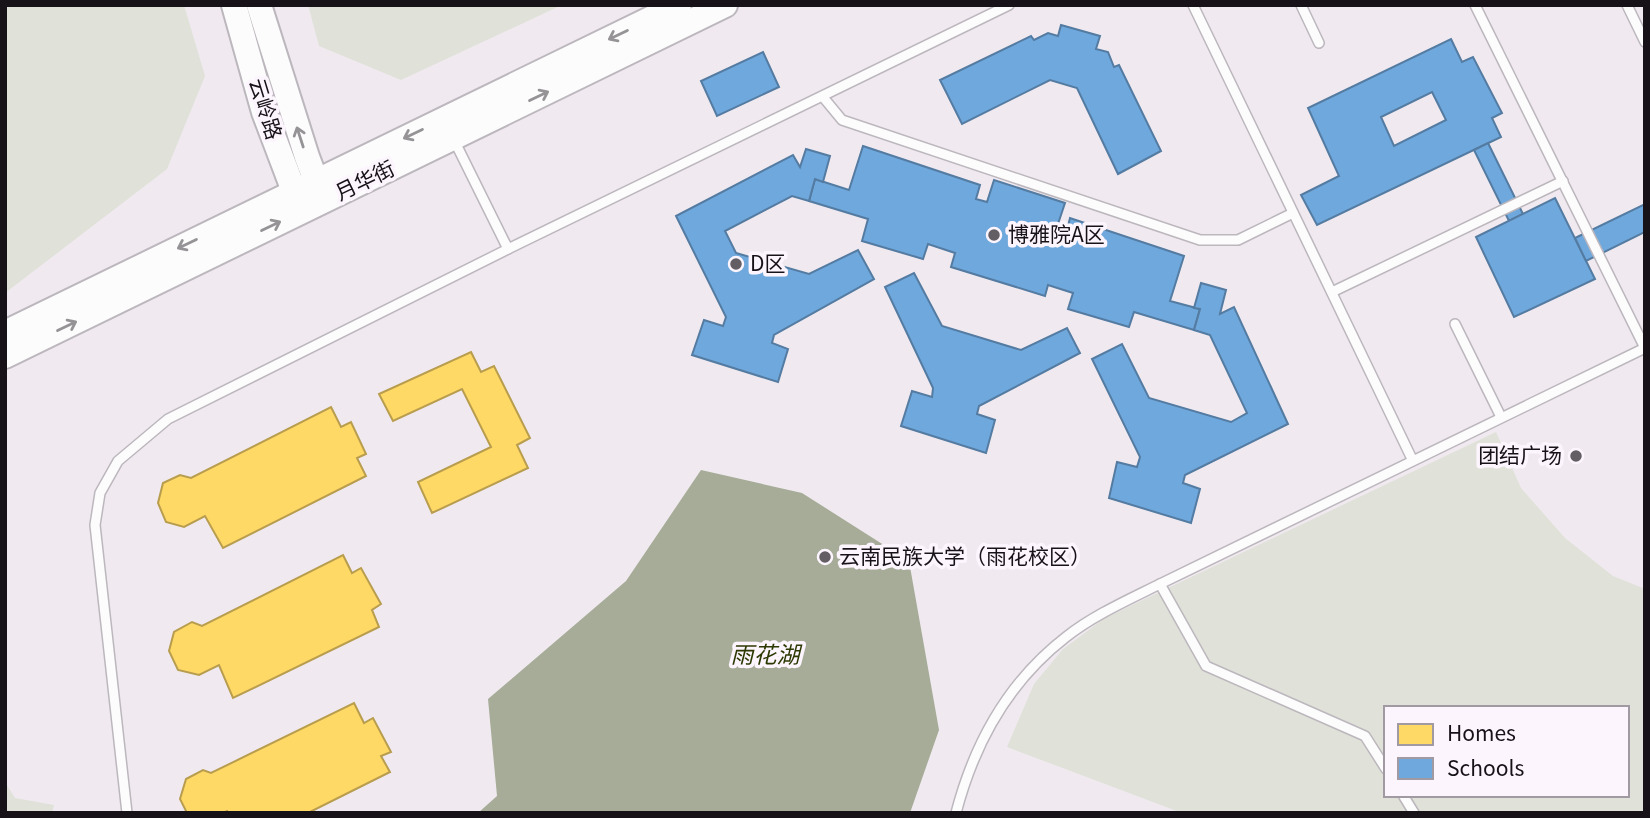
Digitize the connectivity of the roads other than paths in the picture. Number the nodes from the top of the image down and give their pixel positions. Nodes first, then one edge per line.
1 (234, 5) edge
2 (259, 5) edge
3 (679, 5) edge
4 (725, 5) edge
5 (1009, 5) edge
6 (1193, 5) edge
7 (1301, 5) edge
8 (1475, 5) edge
9 (1627, 5) edge
10 (1645, 42) edge
11 (1319, 43) dead end
12 (823, 97) junction
13 (453, 138) junction
14 (1563, 181) junction
15 (320, 191) junction
16 (297, 202) junction
17 (1293, 214) junction
18 (508, 249) junction
19 (1332, 292) junction
20 (1455, 324) dead end
21 (5, 333) edge
22 (1645, 348) edge
23 (5, 356) edge
24 (1502, 416) junction
25 (1412, 459) junction
26 (1160, 583) junction
27 (1384, 766) edge
28 (1404, 797) edge
29 (127, 813) edge
30 (957, 813) edge
31 (1414, 813) edge

1 - 16 street, 云岭路
15 -> 2 street, 云岭路
3 -> 15 street, 月华街
13 -> 4 street, 月华街
5 - 12 lane
6 - 17 lane
7 - 11 lane
8 - 14 lane
9 - 10 lane
12 - 17 lane
12 - 18 lane
13 - 15 street, 月华街
13 - 18 lane
14 - 19 lane
14 - 22 lane
15 - 16 street, 月华街
16 -> 21 street, 月华街
23 -> 16 street, 月华街
17 - 19 lane
18 - 29 lane
19 - 25 lane
20 - 24 lane
22 - 24 lane
24 - 25 lane
25 - 26 lane
26 - 27 lane
26 - 30 lane
28 - 31 lane

